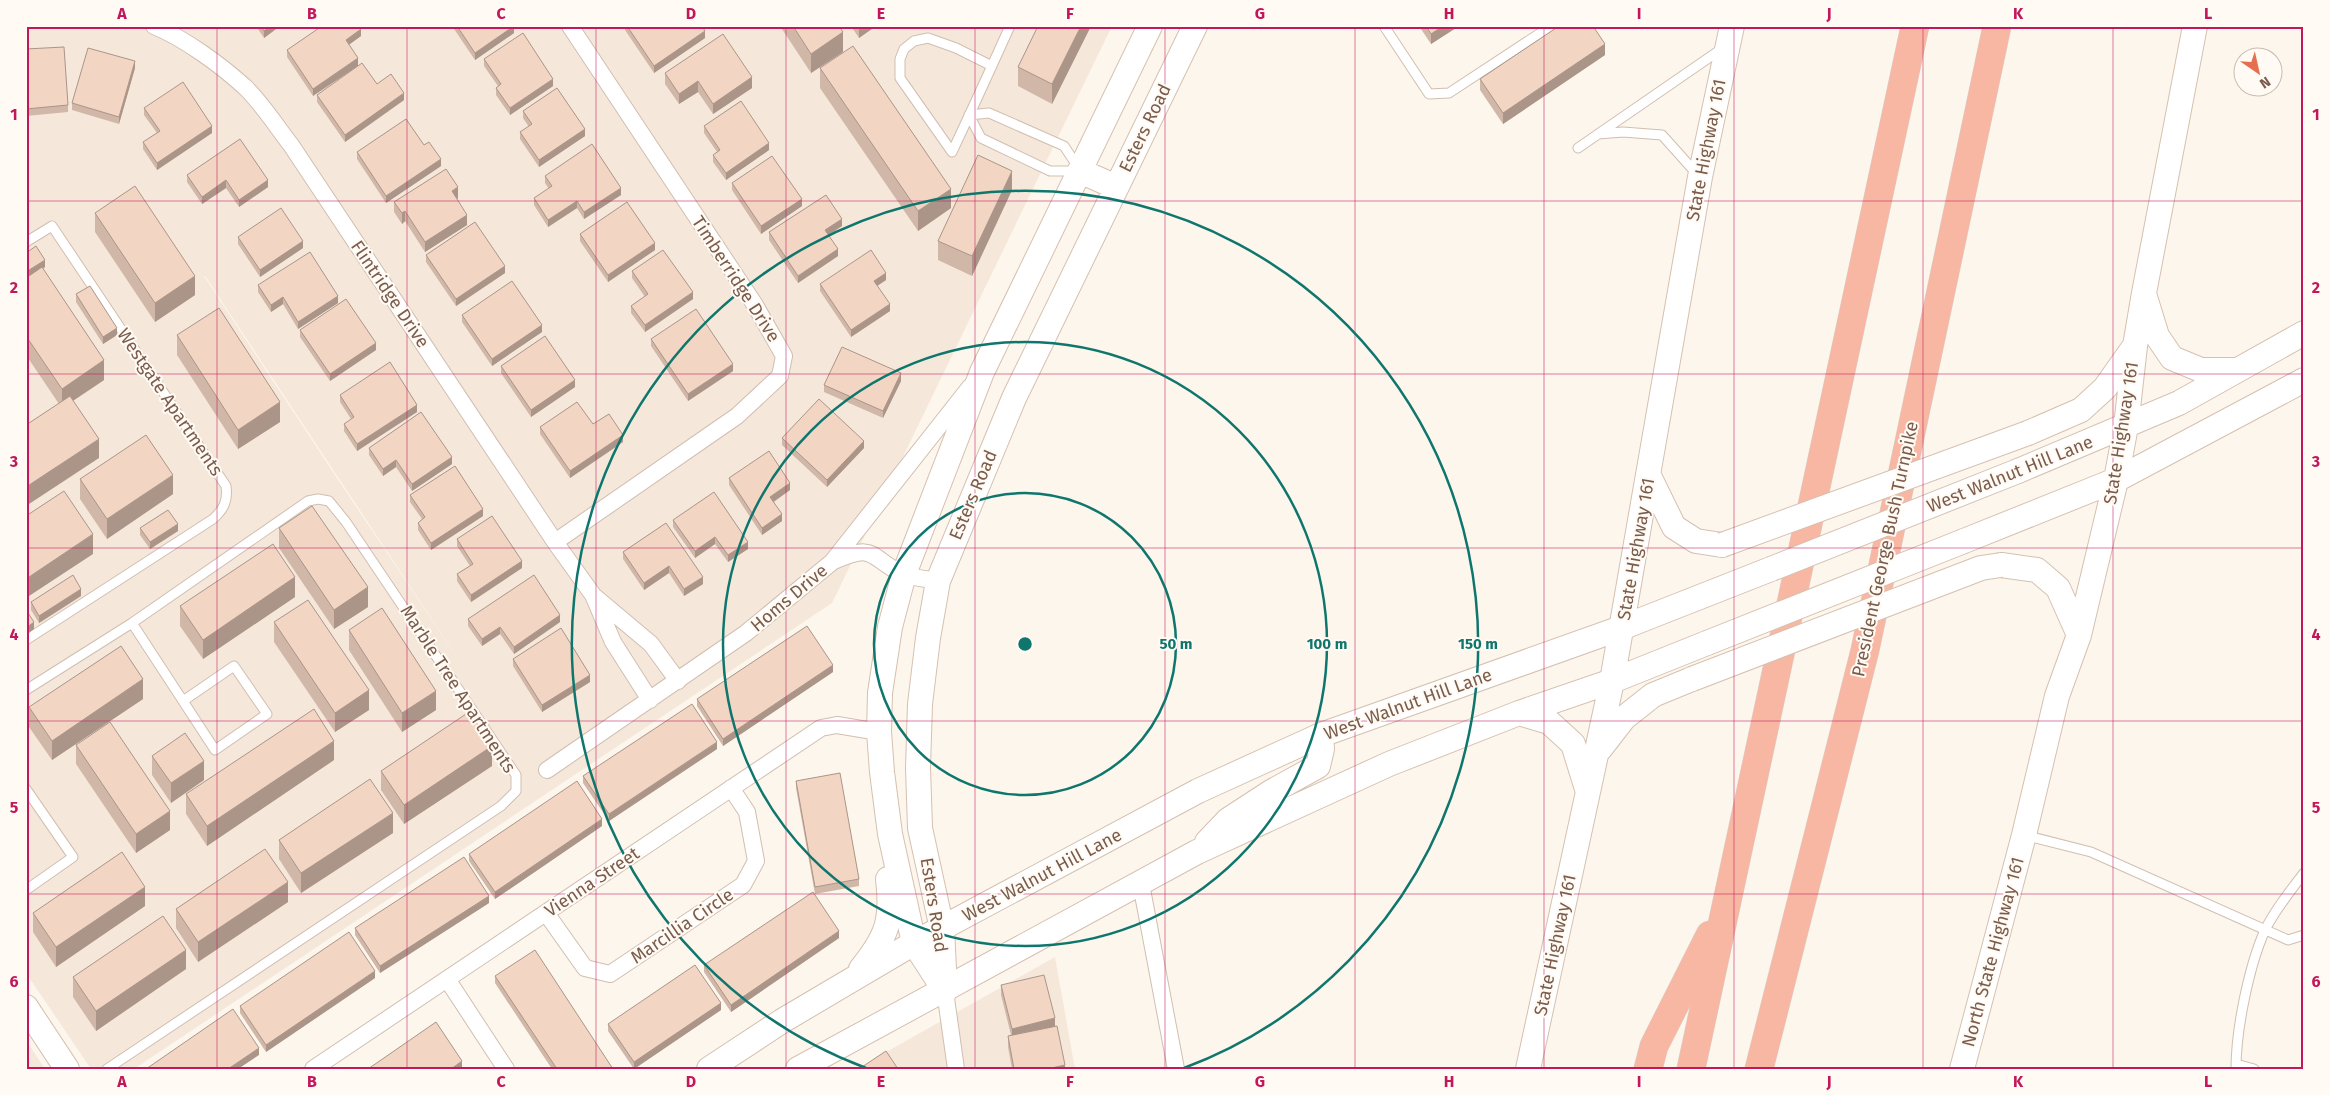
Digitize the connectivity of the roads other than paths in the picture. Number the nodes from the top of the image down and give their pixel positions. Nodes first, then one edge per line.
1 (154, 26) edge
2 (570, 26) edge
3 (1010, 26) edge
4 (1150, 26) edge
5 (1195, 26) edge
6 (1384, 26) edge
7 (1551, 26) edge
8 (1916, 26) edge
9 (1997, 26) edge
10 (2195, 26) edge
11 (1730, 36) edge
12 (992, 66) junction
13 (969, 115) junction
14 (1598, 134) junction
15 (1578, 148) dead end
16 (1080, 171) junction
17 (1700, 177) junction
18 (1116, 187) junction
19 (26, 242) edge
20 (2144, 293) junction
21 (2304, 333) edge
22 (2135, 346) junction
23 (2236, 370) junction
24 (982, 372) junction
25 (2304, 380) edge
26 (2126, 426) junction
27 (1649, 476) junction
28 (2116, 480) junction
29 (555, 542) junction
30 (832, 562) junction
31 (904, 574) junction
32 (938, 581) junction
33 (593, 596) junction
34 (132, 623) junction
35 (1621, 628) junction
36 (2079, 635) junction
37 (26, 640) edge
38 (678, 681) junction
39 (1612, 681) junction
40 (26, 690) edge
41 (650, 700) junction
42 (183, 701) junction
43 (1519, 713) junction
44 (879, 732) junction
45 (1320, 735) junction
46 (1596, 754) junction
47 (547, 770) dead end
48 (731, 788) junction
49 (26, 789) edge
50 (1588, 791) junction
51 (885, 792) junction
52 (2024, 835) junction
53 (1197, 852) junction
54 (2304, 873) edge
55 (1141, 884) junction
56 (26, 890) edge
57 (1726, 903) junction
58 (546, 913) junction
59 (942, 929) junction
60 (2265, 931) junction
61 (2304, 935) edge
62 (914, 943) junction
63 (447, 979) junction
64 (853, 979) junction
65 (945, 991) junction
66 (26, 1007) edge
67 (2236, 1066) edge
68 (67, 1069) edge
69 (107, 1069) edge
70 (314, 1069) edge
71 (506, 1069) edge
72 (709, 1069) edge
73 (798, 1069) edge
74 (956, 1069) edge
75 (1176, 1069) edge
76 (1528, 1069) edge
77 (1648, 1069) edge
78 (1691, 1069) edge
79 (1759, 1069) edge
80 (1962, 1069) edge
81 (2254, 1069) edge

1 - 29 street, Flintridge Drive
2 - 29 street, Timberridge Drive
3 - 12 lane
4 - 16 main road, Esters Road
5 - 18 main road, Esters Road
6 - 7 lane
8 - 57 highway
9 - 79 highway, President George Bush Turnpike
10 - 20 main road, State Highway 161
11 - 14 lane
11 - 17 main road, State Highway 161
12 - 13 lane
12 - 13 lane
13 - 16 lane
13 - 16 lane
14 - 15 lane
14 - 17 lane
16 - 18 main road
16 - 24 main road, Esters Road
17 - 27 main road, State Highway 161
18 - 32 main road, Esters Road
19 - 37 lane, Westgate Apartments
20 - 22 main road, State Highway 161
20 - 23 main road
21 - 23 main road, West Walnut Hill Lane
22 - 26 main road, State Highway 161
22 - 27 main road, bridge
23 - 26 main road, West Walnut Hill Lane
24 - 30 street, Homs Drive
24 - 31 main road, Esters Road
25 - 28 main road
26 - 28 main road, State Highway 161
26 - 35 main road, West Walnut Hill Lane, bridge
27 - 35 main road, State Highway 161
28 - 36 main road, State Highway 161
28 - 39 main road, bridge
29 - 33 street, Flintridge Drive
30 - 31 street
30 - 38 street, Homs Drive
31 - 32 street
31 - 44 main road, Esters Road
32 - 59 main road, Esters Road
33 - 38 street, Flintridge Drive
33 - 41 street, Flintridge Drive
34 - 40 lane, Marble Tree Apartments
34 - 42 lane
34 - 69 lane, Marble Tree Apartments
35 - 39 main road, State Highway 161
35 - 45 main road, West Walnut Hill Lane
36 - 46 main road, bridge
36 - 52 main road, State Highway 161
38 - 41 street, Homs Drive
39 - 43 main road
39 - 46 main road, State Highway 161
41 - 47 street, Homs Drive
42 - 42 lane
43 - 50 main road
43 - 53 main road
44 - 48 street, Vienna Street
44 - 51 main road, Esters Road
45 - 53 main road
45 - 59 main road, West Walnut Hill Lane
46 - 50 main road, State Highway 161
48 - 58 street, Vienna Street
48 - 58 street, Marcillia Circle
49 - 56 lane
50 - 76 main road, State Highway 161
51 - 62 main road, Esters Road
51 - 64 main road
52 - 60 lane
52 - 80 main road, North State Highway 161
53 - 55 main road
54 - 60 lane
55 - 65 main road
55 - 75 street
57 - 77 highway
57 - 78 highway
58 - 63 street, Vienna Street
59 - 62 main road, West Walnut Hill Lane
59 - 65 main road, Esters Road
60 - 61 lane
60 - 67 lane
62 - 64 main road, West Walnut Hill Lane
62 - 65 main road, Esters Road
63 - 70 street, Vienna Street
63 - 71 street
64 - 72 main road, West Walnut Hill Lane
65 - 73 main road
65 - 74 street
66 - 68 main road
67 - 81 lane

